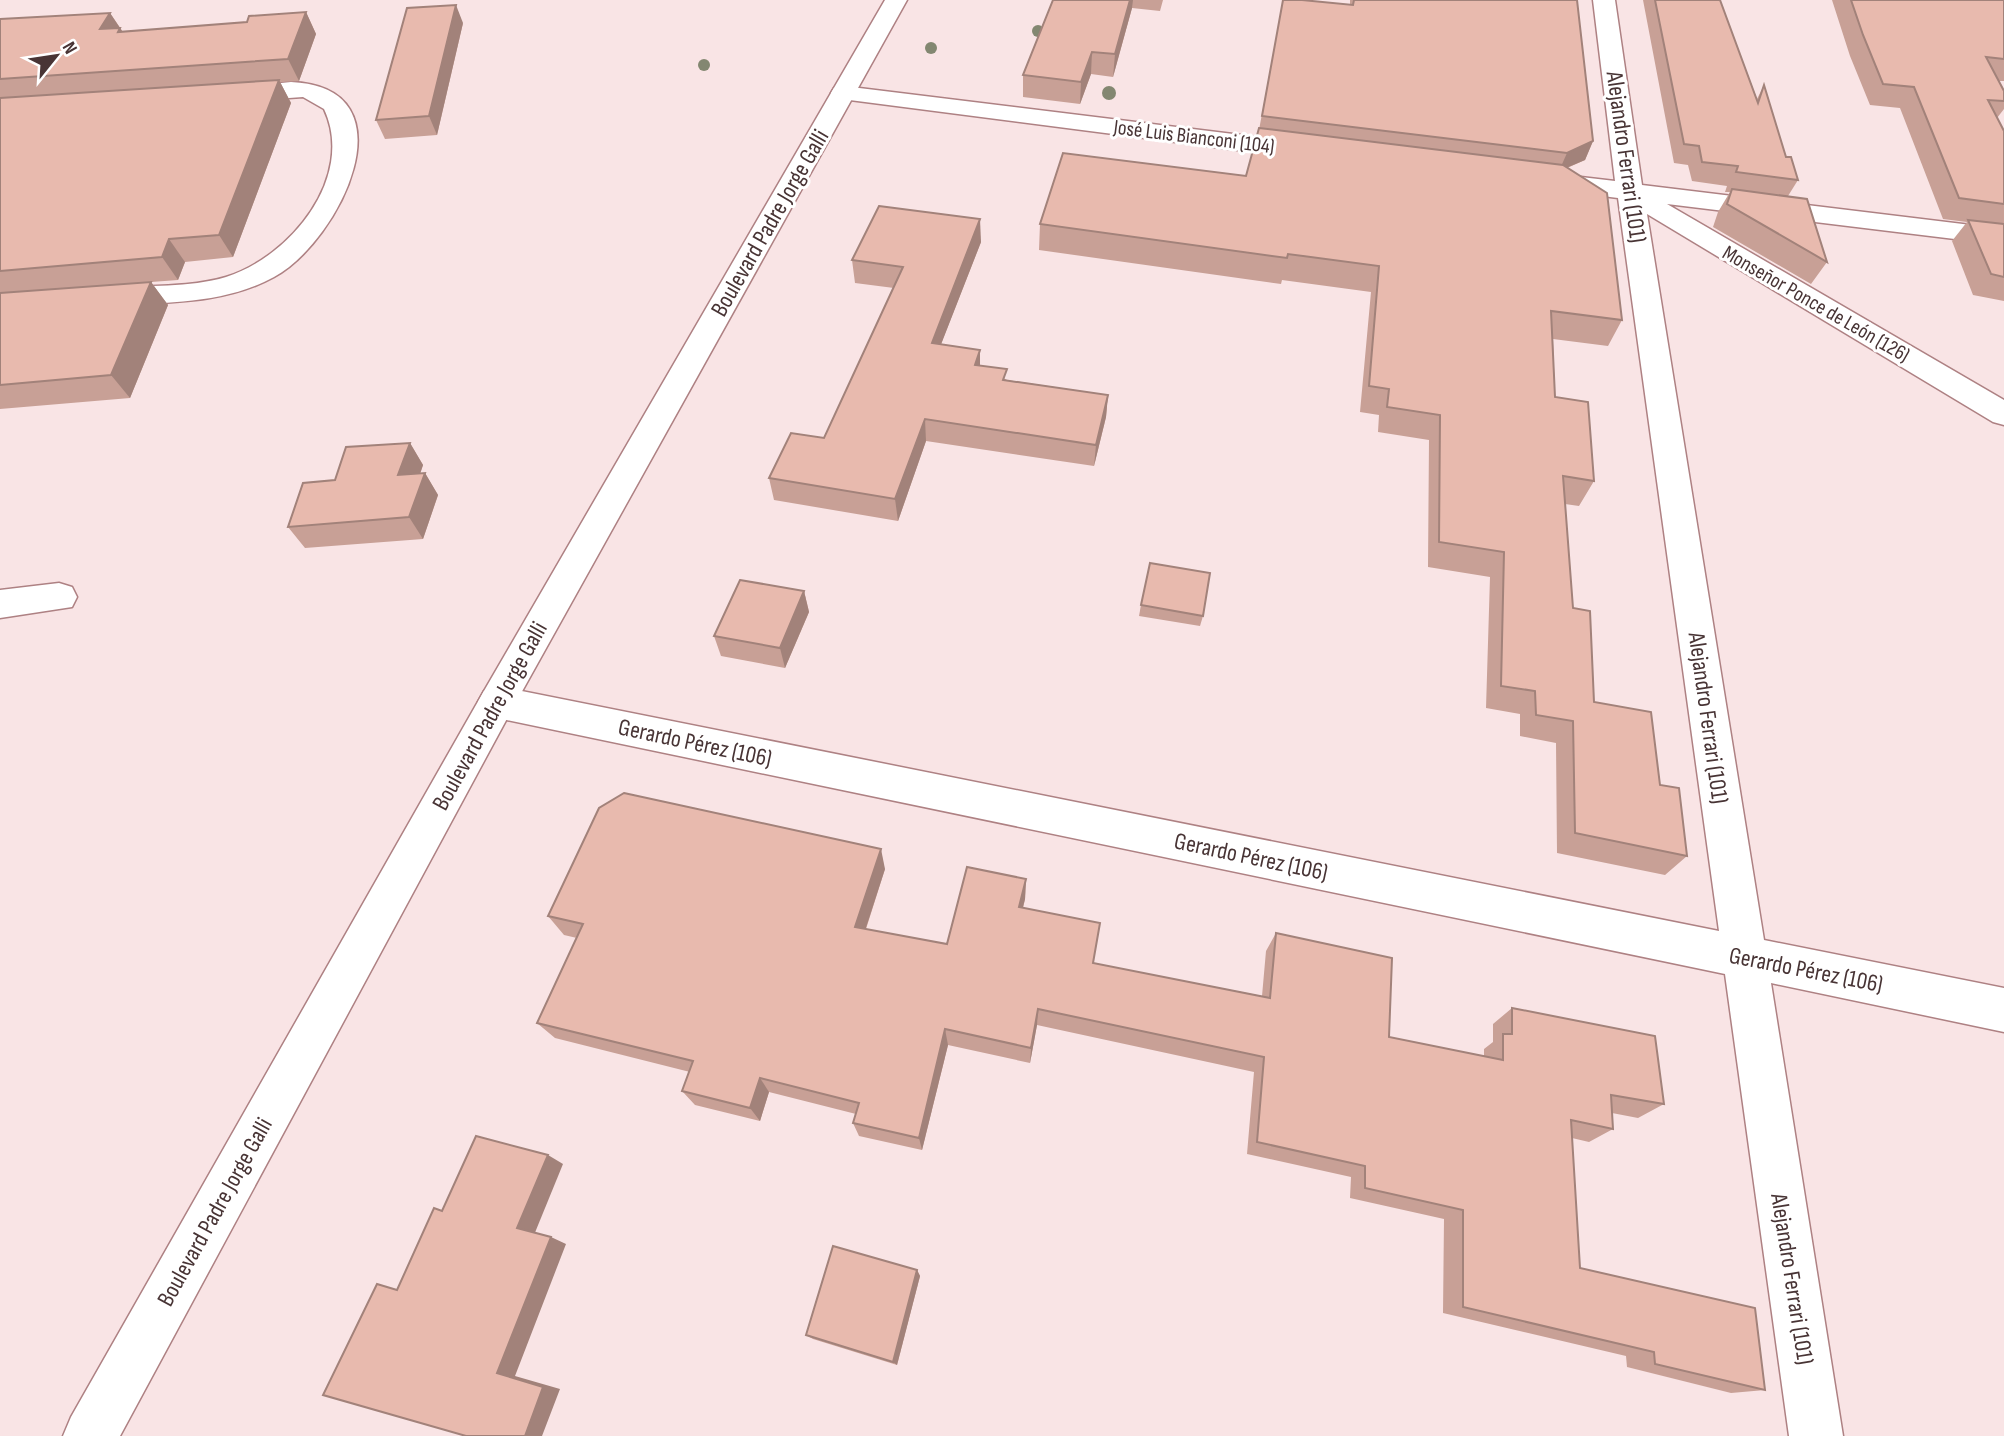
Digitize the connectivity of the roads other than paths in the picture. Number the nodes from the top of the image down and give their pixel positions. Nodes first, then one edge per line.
1 (896, 0) edge
2 (1604, 0) edge
3 (843, 93) junction
4 (214, 96) edge
5 (1326, 153) edge
6 (1519, 177) edge
7 (1630, 191) junction
8 (2004, 237) edge
9 (80, 299) edge
10 (2004, 414) edge
11 (59, 597) dead end
12 (0, 604) edge
13 (497, 702) junction
14 (1743, 957) junction
15 (2004, 1010) edge
16 (90, 1436) edge
17 (1816, 1436) edge

1 - 3 street, Boulevard Padre Jorge Galli
2 - 7 street, Alejandro Ferrari (101)
3 - 5 street, José Luis Bianconi (104)
3 - 13 street, Boulevard Padre Jorge Galli
4 - 9 street
6 - 7 street
7 - 8 street
7 - 10 street, Monseñor Ponce de León (126)
7 - 14 street, Alejandro Ferrari (101)
11 - 12 street
13 - 14 street, Gerardo Pérez (106)
13 - 16 street, Boulevard Padre Jorge Galli
14 - 15 street, Gerardo Pérez (106)
14 - 17 street, Alejandro Ferrari (101)

